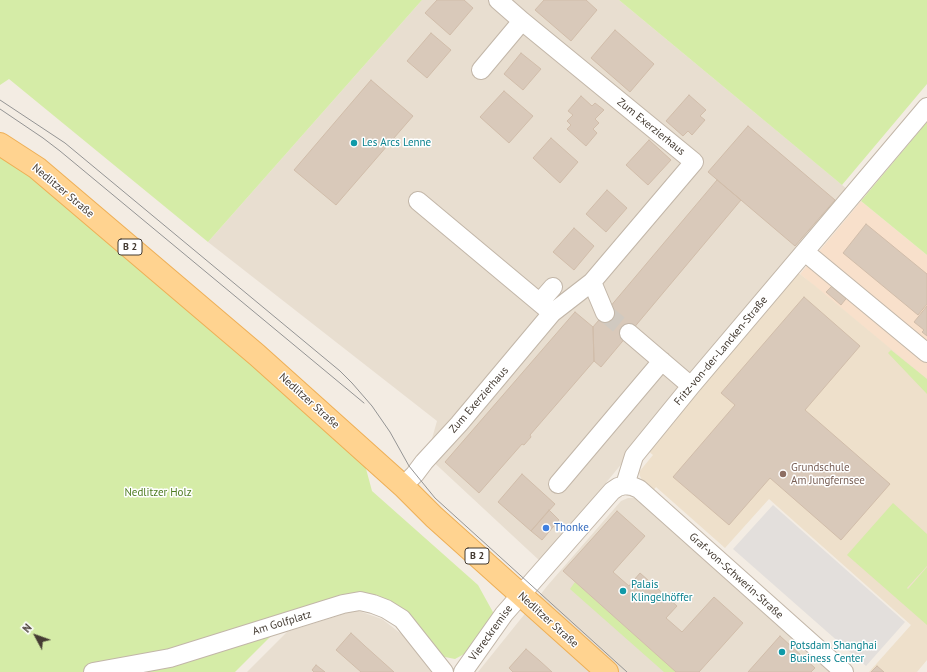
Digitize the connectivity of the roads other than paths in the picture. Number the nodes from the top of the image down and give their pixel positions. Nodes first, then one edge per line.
1 (498, 0) edge
2 (522, 21) junction
3 (481, 70) dead end
4 (927, 107) edge
5 (0, 144) edge
6 (418, 201) dead end
7 (805, 252) junction
8 (592, 282) junction
9 (553, 287) dead end
10 (546, 307) junction
11 (605, 313) tunnel mouth
12 (629, 333) tunnel mouth
13 (927, 353) edge
14 (662, 361) junction
15 (691, 386) junction
16 (558, 484) dead end
17 (625, 485) junction
18 (403, 486) junction
19 (521, 595) junction
20 (93, 672) edge
21 (444, 672) edge
22 (463, 672) edge
23 (607, 672) edge
24 (844, 672) edge

1 - 2 street, Zum Exerzierhaus
2 - 3 street
2 - 8 street, Zum Exerzierhaus
4 - 7 street, Fritz-von-der-Lancken-Straße
5 - 18 main road, Nedlitzer Straße / B 2
6 - 10 street
7 - 13 street
7 - 15 street, Fritz-von-der-Lancken-Straße
8 - 10 street, Zum Exerzierhaus
8 - 11 street
9 - 10 street
10 - 18 street, Zum Exerzierhaus
12 - 14 street
14 - 15 street
14 - 16 street
15 - 17 street, Fritz-von-der-Lancken-Straße
17 - 19 street
17 - 24 street, Graf-von-Schwerin-Straße
18 - 19 main road, Nedlitzer Straße / B 2
19 - 22 street, Viereckremise
19 - 23 main road, Nedlitzer Straße / B 2
20 - 21 street, Am Golfplatz

